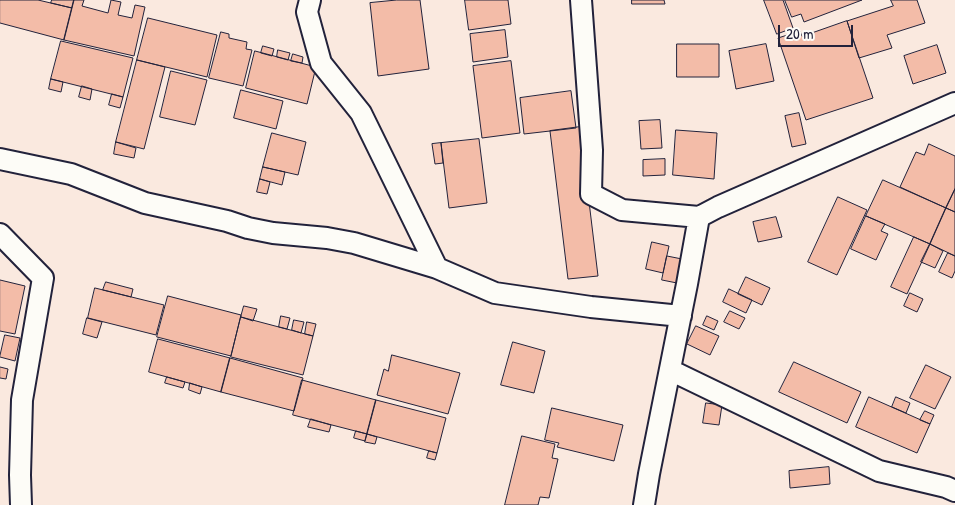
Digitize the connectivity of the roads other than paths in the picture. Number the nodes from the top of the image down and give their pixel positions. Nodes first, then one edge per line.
1 (310, 0) edge
2 (581, 0) edge
3 (955, 103) edge
4 (0, 159) edge
5 (699, 217) junction
6 (0, 234) edge
7 (437, 268) junction
8 (681, 316) junction
9 (670, 370) junction
10 (955, 490) edge
11 (21, 505) edge
12 (644, 505) edge

1 - 7 street
2 - 5 street
3 - 5 street
4 - 7 street
5 - 8 street
6 - 11 street
7 - 8 street
8 - 9 street
9 - 10 street
9 - 12 street

